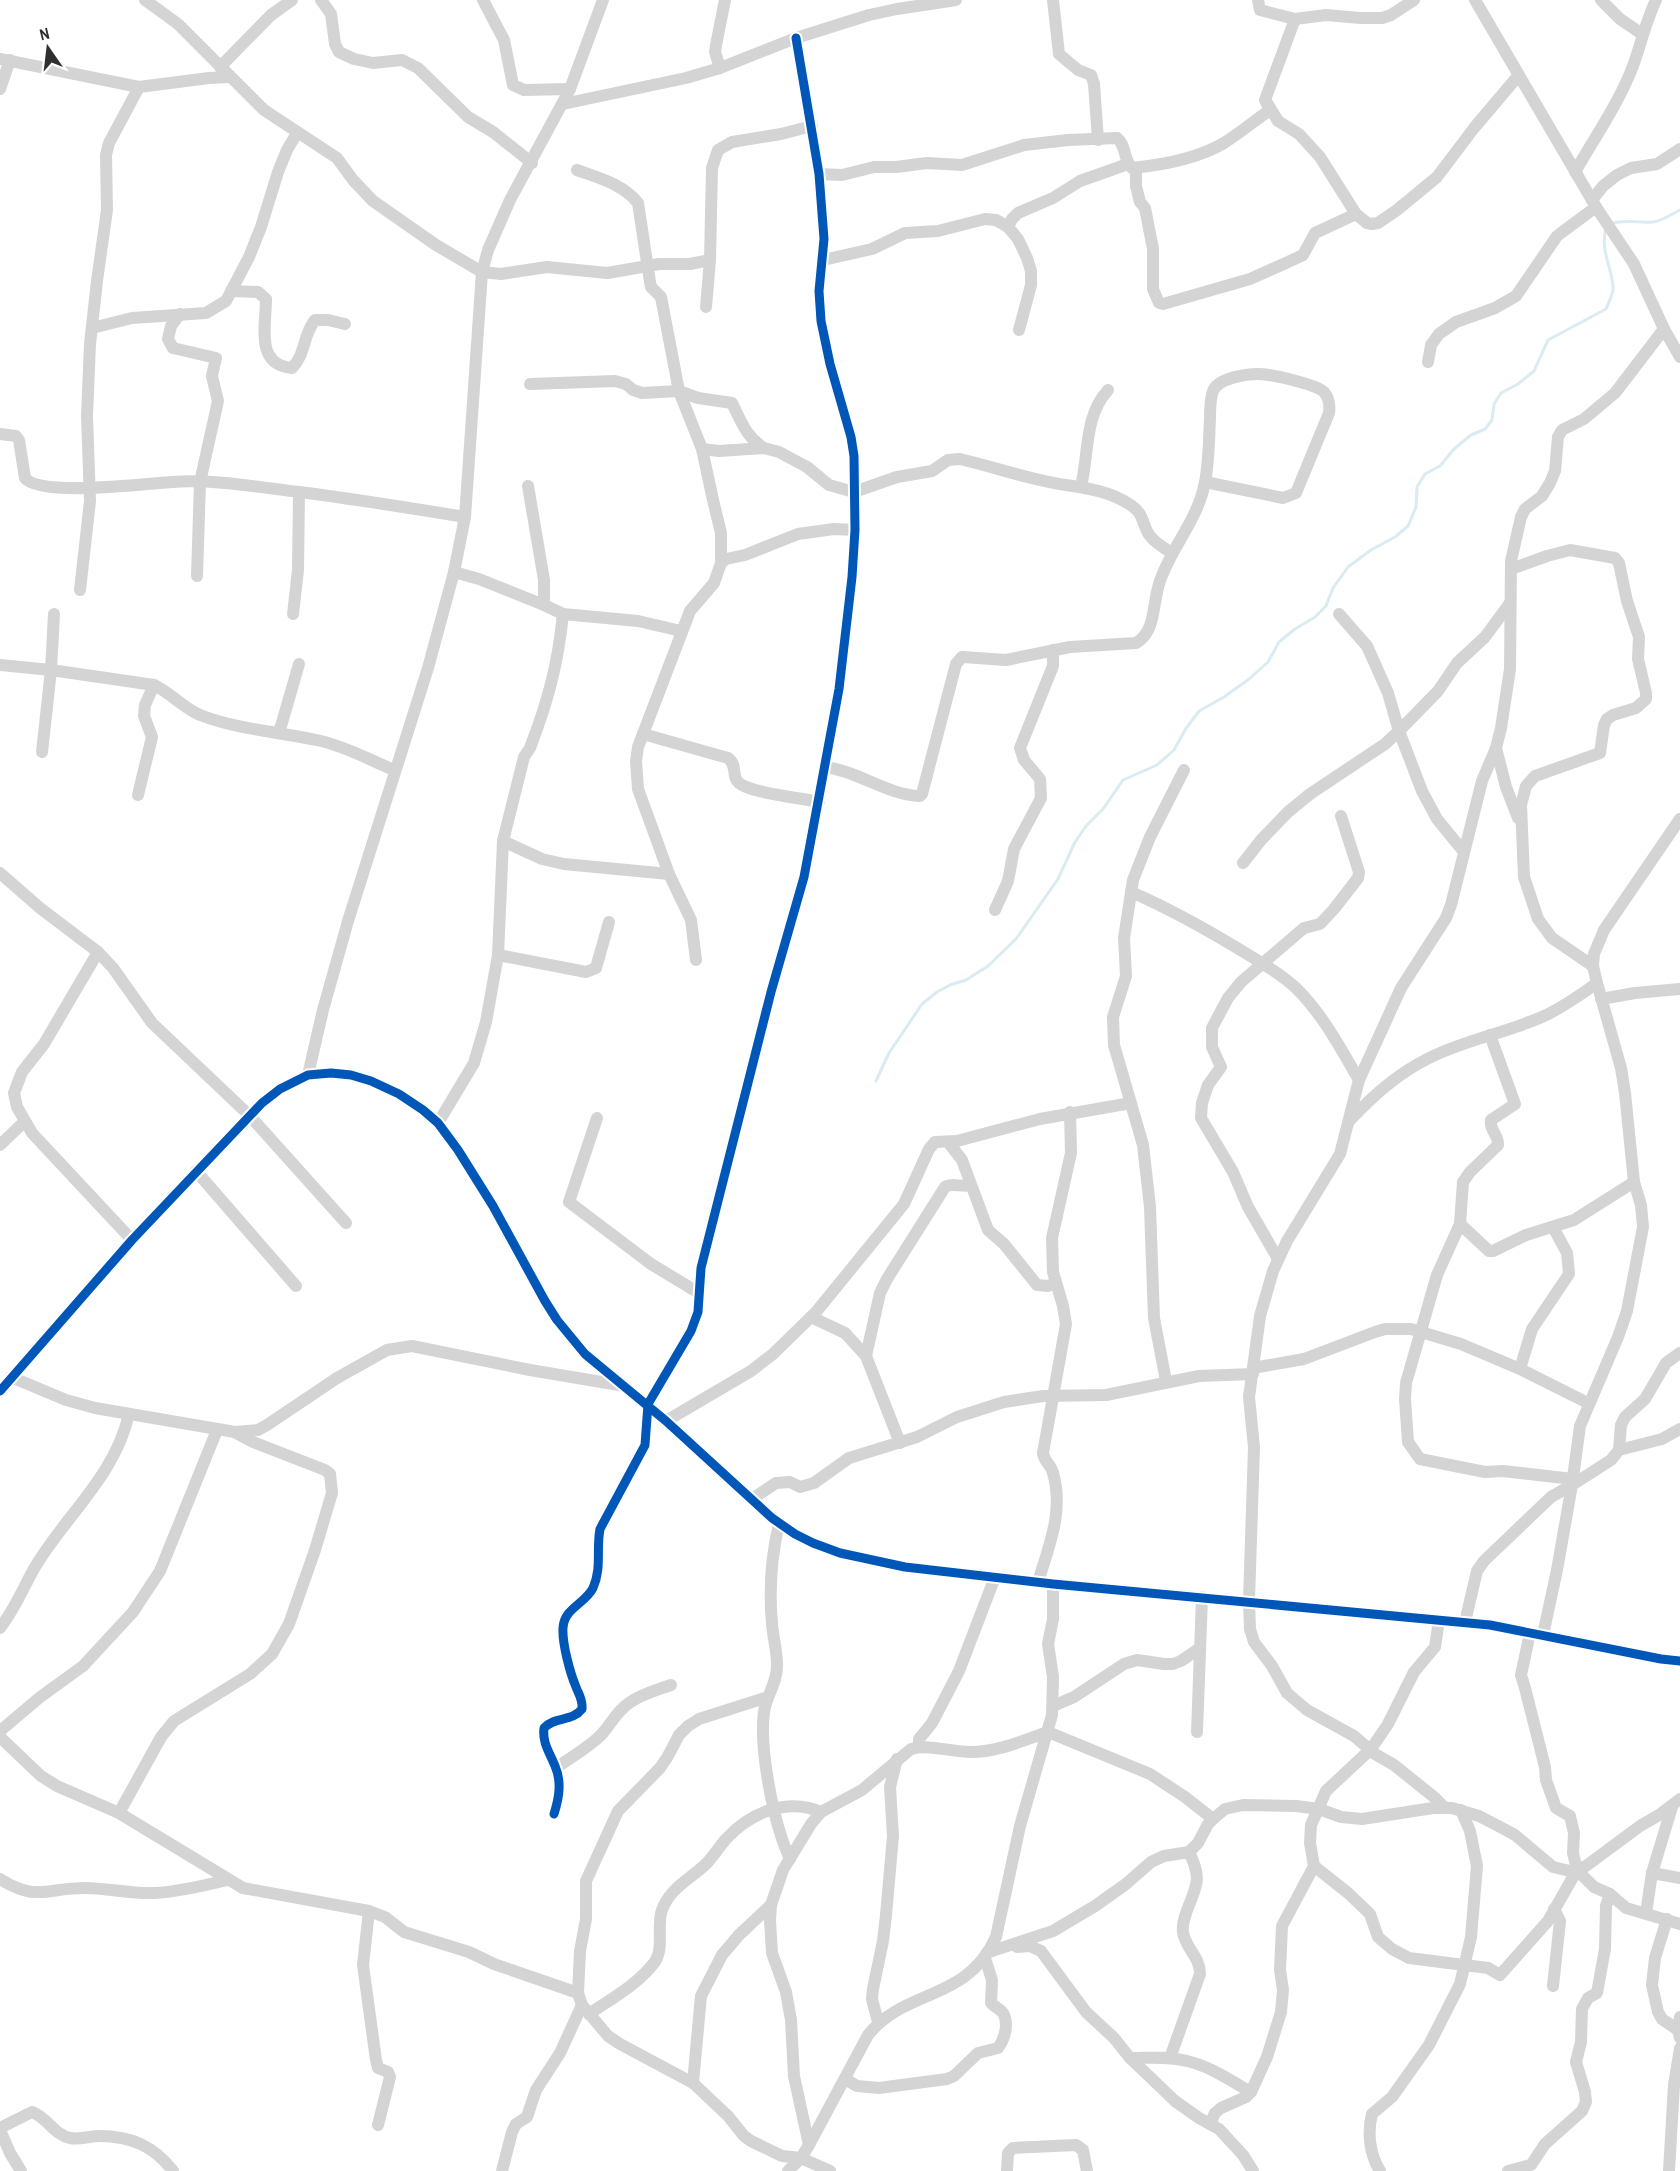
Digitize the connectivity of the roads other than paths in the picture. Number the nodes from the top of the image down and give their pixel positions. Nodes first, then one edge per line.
1 (145, 0) edge
2 (292, 0) edge
3 (321, 0) edge
4 (483, 0) edge
5 (603, 0) edge
6 (725, 0) edge
7 (956, 0) edge
8 (1053, 0) edge
9 (1258, 0) edge
10 (1414, 0) edge
11 (1475, 0) edge
12 (1601, 0) edge
13 (1656, 0) edge
14 (935, 1) edge
15 (1295, 18) junction
16 (1642, 34) junction
17 (796, 38) junction
18 (5, 59) edge
19 (220, 67) junction
20 (720, 68) junction
21 (1518, 76) junction
22 (229, 77) junction
23 (140, 87) junction
24 (0, 88) edge
25 (570, 89) junction
26 (1265, 100) junction
27 (563, 104) junction
28 (812, 126) junction
29 (297, 134) junction
30 (1098, 140) junction
31 (1680, 148) edge
32 (532, 163) junction
33 (1132, 166) junction
34 (577, 170) dead end
35 (1575, 172) junction
36 (819, 174) junction
37 (1594, 204) junction
38 (1356, 214) junction
39 (1008, 227) junction
40 (710, 260) junction
41 (823, 260) junction
42 (648, 266) junction
43 (482, 272) junction
44 (231, 291) junction
45 (706, 307) dead end
46 (180, 314) junction
47 (345, 324) dead end
48 (92, 328) junction
49 (1664, 329) junction
50 (1019, 330) dead end
51 (1680, 357) edge
52 (1428, 362) dead end
53 (530, 384) dead end
54 (1108, 390) dead end
55 (679, 391) junction
56 (0, 434) edge
57 (764, 448) junction
58 (702, 449) junction
59 (200, 482) junction
60 (1205, 482) junction
61 (528, 486) dead end
62 (1081, 486) junction
63 (90, 488) junction
64 (300, 492) junction
65 (854, 492) junction
66 (465, 517) junction
67 (855, 530) junction
68 (1172, 553) junction
69 (721, 563) junction
70 (1511, 569) junction
71 (454, 572) junction
72 (197, 576) dead end
73 (80, 590) dead end
74 (1510, 603) junction
75 (544, 604) junction
76 (54, 614) dead end
77 (293, 614) dead end
78 (563, 614) junction
79 (1339, 614) dead end
80 (681, 631) junction
81 (1053, 650) junction
82 (299, 664) dead end
83 (0, 665) edge
84 (51, 670) junction
85 (154, 685) junction
86 (1399, 731) junction
87 (279, 733) junction
88 (643, 734) junction
89 (1496, 748) junction
90 (42, 752) dead end
91 (825, 767) junction
92 (394, 770) junction
93 (1184, 770) dead end
94 (138, 795) dead end
95 (819, 802) junction
96 (1341, 816) dead end
97 (1680, 819) edge
98 (1522, 829) junction
99 (503, 841) junction
100 (1464, 852) junction
101 (1243, 863) dead end
102 (0, 873) edge
103 (669, 874) junction
104 (1131, 892) junction
105 (995, 910) dead end
106 (609, 922) dead end
107 (98, 952) junction
108 (498, 955) junction
109 (696, 960) dead end
110 (1261, 963) junction
111 (1593, 966) junction
112 (1597, 983) junction
113 (1680, 990) edge
114 (1601, 999) junction
115 (1490, 1035) junction
116 (308, 1075) junction
117 (1359, 1080) junction
118 (1131, 1103) junction
119 (1070, 1112) junction
120 (249, 1115) junction
121 (597, 1118) dead end
122 (24, 1122) junction
123 (1348, 1122) junction
124 (438, 1123) junction
125 (948, 1142) junction
126 (0, 1146) edge
127 (196, 1171) junction
128 (1634, 1182) junction
129 (971, 1185) junction
130 (346, 1223) dead end
131 (1460, 1224) junction
132 (1552, 1227) junction
133 (132, 1240) junction
134 (1278, 1259) junction
135 (1055, 1283) junction
136 (296, 1286) dead end
137 (699, 1293) junction
138 (811, 1317) junction
139 (1422, 1331) junction
140 (1680, 1353) edge
141 (866, 1356) junction
142 (1520, 1369) junction
143 (1253, 1371) junction
144 (11, 1377) junction
145 (1166, 1381) junction
146 (627, 1386) junction
147 (0, 1391) edge
148 (1054, 1396) junction
149 (1588, 1403) junction
150 (648, 1404) junction
151 (129, 1414) junction
152 (666, 1421) junction
153 (217, 1430) junction
154 (1680, 1430) edge
155 (235, 1432) junction
156 (900, 1443) junction
157 (1619, 1450) junction
158 (1572, 1482) junction
159 (752, 1499) junction
160 (780, 1524) junction
161 (995, 1577) junction
162 (1038, 1582) junction
163 (1053, 1584) junction
164 (1202, 1597) junction
165 (1249, 1601) junction
166 (1439, 1620) junction
167 (1465, 1622) junction
168 (0, 1628) edge
169 (1530, 1633) junction
170 (1543, 1635) junction
171 (1200, 1648) junction
172 (1680, 1661) edge
173 (671, 1685) dead end
174 (768, 1697) junction
175 (1053, 1706) junction
176 (0, 1731) edge
177 (1197, 1731) dead end
178 (1048, 1732) junction
179 (0, 1737) edge
180 (919, 1746) junction
181 (1371, 1749) junction
182 (897, 1758) junction
183 (556, 1768) junction
184 (1676, 1803) edge
185 (1444, 1807) junction
186 (775, 1808) junction
187 (1319, 1809) junction
188 (1461, 1810) junction
189 (821, 1812) junction
190 (119, 1813) junction
191 (554, 1814) dead end
192 (1213, 1819) junction
193 (1190, 1852) junction
194 (790, 1860) junction
195 (1314, 1866) junction
196 (1577, 1870) junction
197 (1652, 1873) junction
198 (1680, 1878) edge
199 (0, 1879) edge
200 (227, 1880) junction
201 (1610, 1894) junction
202 (771, 1905) junction
203 (1554, 1909) junction
204 (369, 1911) junction
205 (1646, 1913) junction
206 (1667, 1918) junction
207 (1680, 1924) edge
208 (992, 1953) junction
209 (1464, 1965) junction
210 (1553, 1986) dead end
211 (583, 2004) junction
212 (878, 2022) junction
213 (1679, 2029) edge
214 (1680, 2048) edge
215 (1130, 2058) junction
216 (1170, 2058) junction
217 (845, 2079) junction
218 (693, 2083) junction
219 (1251, 2092) junction
220 (1210, 2124) junction
221 (378, 2125) dead end
222 (0, 2129) edge
223 (809, 2145) junction
224 (801, 2158) junction
225 (21, 2171) edge
226 (173, 2171) edge
227 (502, 2171) edge
228 (788, 2171) edge
229 (830, 2171) edge
230 (1007, 2171) edge
231 (1087, 2171) edge
232 (1252, 2171) edge
233 (1380, 2171) edge
234 (1508, 2171) edge
235 (1669, 2171) edge

1 - 19 street
2 - 19 street
3 - 32 street
4 - 25 street
5 - 25 street
6 - 20 street
7 - 14 street
8 - 30 street
9 - 15 street
10 - 15 street
11 - 21 street
12 - 16 street
13 - 16 street
14 - 17 street
15 - 26 street
16 - 35 street
17 - 20 street
17 - 28 street
18 - 23 street
18 - 24 street
19 - 22 street
20 - 27 street
21 - 35 street
21 - 38 street
22 - 23 street
22 - 29 street
23 - 48 street
25 - 27 street
26 - 33 street
26 - 38 street
27 - 32 street
28 - 36 street
28 - 40 street
29 - 43 street
29 - 44 street
30 - 33 street
30 - 36 street
31 - 37 street
32 - 43 street
33 - 38 street
33 - 39 street
34 - 42 street
35 - 37 street
36 - 41 street
37 - 49 street
37 - 52 street
39 - 41 street
39 - 50 street
40 - 42 street
40 - 45 street
41 - 65 street
42 - 43 street
42 - 55 street
43 - 66 street
44 - 46 street
44 - 47 street
46 - 48 street
46 - 59 street
48 - 63 street
49 - 51 street
49 - 70 street
53 - 55 street
54 - 62 street
55 - 57 street
55 - 58 street
56 - 63 street
57 - 58 street
57 - 65 street
58 - 69 street
59 - 63 street
59 - 64 street
59 - 72 street
60 - 60 street
60 - 68 street
61 - 75 street
62 - 65 street
62 - 68 street
63 - 73 street
64 - 66 street
64 - 77 street
65 - 67 street
66 - 71 street
67 - 69 street
67 - 91 street
68 - 81 street
69 - 80 street
70 - 74 street
70 - 98 street
71 - 75 street
71 - 92 street
74 - 86 street
74 - 89 street
75 - 78 street
76 - 84 street
78 - 80 street
78 - 99 street
79 - 86 street
80 - 88 street
81 - 91 street
81 - 105 street
82 - 87 street
83 - 84 street
84 - 85 street
84 - 90 street
85 - 87 street
85 - 94 street
86 - 100 street
86 - 101 street
87 - 92 street
88 - 95 street
88 - 103 street
89 - 98 street
89 - 100 street
91 - 95 street
92 - 116 street
93 - 104 street
95 - 137 street
96 - 110 street
97 - 111 street
98 - 111 street
99 - 103 street
99 - 108 street
100 - 117 street
102 - 107 street
103 - 109 street
104 - 110 street
104 - 118 street
106 - 108 street
107 - 120 street
107 - 122 street
108 - 124 street
110 - 117 street
110 - 134 street
111 - 112 street
112 - 114 street
112 - 115 street
113 - 114 street
114 - 128 street
115 - 123 street
115 - 131 street
116 - 120 street
116 - 124 street
117 - 123 street
118 - 119 street
118 - 145 street
119 - 125 street
119 - 135 street
120 - 127 street
120 - 130 street
121 - 137 street
122 - 126 street
122 - 133 street
123 - 134 street
124 - 146 street
125 - 129 street
125 - 138 street
127 - 133 street
127 - 136 street
128 - 132 street
128 - 149 street
129 - 135 street
129 - 141 street
131 - 132 street
131 - 139 street
132 - 142 street
133 - 144 street
134 - 143 street
135 - 148 street
137 - 150 street
138 - 141 street
138 - 152 street
139 - 142 street
139 - 143 street
139 - 158 street
140 - 157 street
141 - 156 street
142 - 149 street
143 - 145 street
143 - 165 street
144 - 147 street
144 - 151 street
145 - 148 street
146 - 150 street
146 - 155 street
148 - 156 street
148 - 162 street
149 - 158 street
150 - 152 street
150 - 183 street
151 - 153 street
151 - 168 street
152 - 159 street
153 - 155 street
153 - 176 street
154 - 157 street
155 - 190 street
156 - 159 street
157 - 158 street
158 - 167 street
158 - 170 street
159 - 160 street
160 - 161 street
160 - 174 street
161 - 162 street
161 - 180 street
162 - 163 street
163 - 164 street
163 - 175 street
164 - 165 street
164 - 171 street
165 - 166 street
165 - 181 street
166 - 167 street
166 - 181 street
167 - 169 street
169 - 170 street
169 - 196 street
170 - 172 street
171 - 175 street
171 - 177 street
173 - 183 street
174 - 186 street
174 - 211 street
175 - 178 street
178 - 180 street
178 - 192 street
178 - 208 street
179 - 190 street
180 - 182 street
181 - 185 street
181 - 187 street
182 - 189 street
182 - 212 street
183 - 191 street
184 - 196 street
184 - 197 street
185 - 187 street
185 - 188 street
186 - 189 street
186 - 194 street
186 - 211 street
187 - 192 street
187 - 195 street
188 - 196 street
188 - 209 street
189 - 194 street
190 - 200 street
192 - 193 street
193 - 208 street
193 - 216 street
194 - 202 street
195 - 209 street
195 - 219 street
196 - 201 street
196 - 203 street
197 - 198 street
197 - 205 street
199 - 200 street
200 - 204 street
201 - 205 street
201 - 234 street
202 - 218 street
202 - 223 street
203 - 209 street
203 - 210 street
204 - 211 street
204 - 221 street
205 - 206 street
206 - 207 street
206 - 213 street
208 - 212 street
208 - 215 street
208 - 217 street
209 - 233 street
211 - 218 street
211 - 227 street
212 - 217 street
214 - 235 street
215 - 216 street
215 - 220 street
216 - 219 street
217 - 223 street
218 - 224 street
219 - 220 street
220 - 232 street
222 - 225 street
222 - 226 street
223 - 224 street
224 - 228 street
224 - 229 street
230 - 231 street

